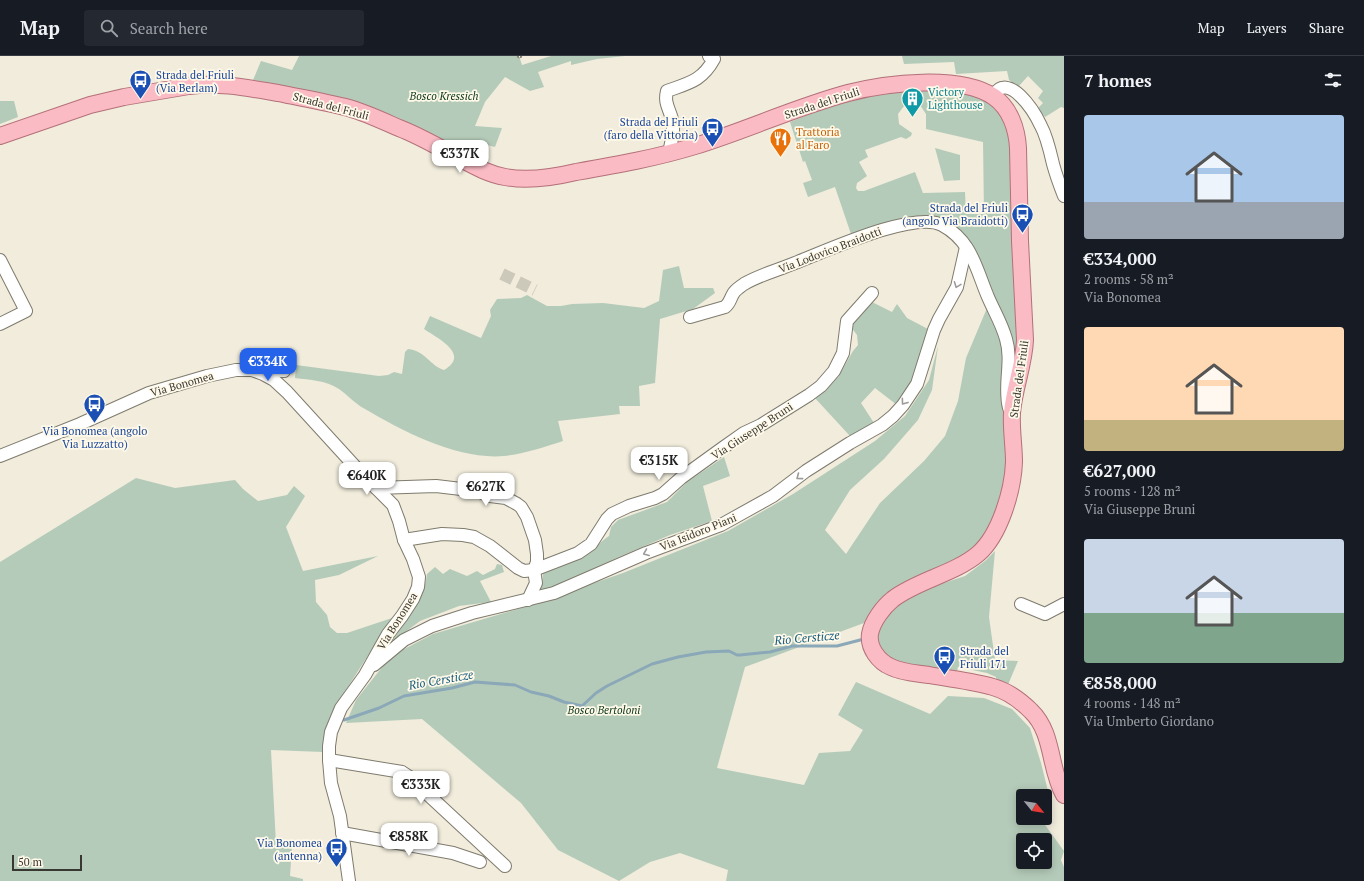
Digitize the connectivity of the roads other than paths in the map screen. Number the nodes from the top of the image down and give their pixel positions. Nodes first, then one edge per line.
1 (709, 56) edge
2 (993, 96) junction
3 (0, 136) edge
4 (669, 153) junction
5 (1064, 196) edge
6 (966, 247) junction
7 (0, 260) edge
8 (872, 293) dead end
9 (690, 317) dead end
10 (0, 324) edge
11 (252, 370) junction
12 (284, 371) dead end
13 (1012, 414) junction
14 (0, 456) edge
15 (376, 488) junction
16 (404, 540) junction
17 (534, 570) junction
18 (528, 600) junction
19 (1021, 604) dead end
20 (1064, 604) edge
21 (365, 675) junction
22 (329, 760) junction
23 (1064, 795) edge
24 (342, 832) junction
25 (480, 862) dead end
26 (505, 866) dead end
27 (349, 881) edge

1 - 4 street
2 - 4 main road, Strada del Friuli
2 - 5 street
2 - 13 main road, Strada del Friuli
3 - 4 main road, Strada del Friuli
6 - 9 street, Via Lodovico Braidotti
6 - 13 street, Via Lodovico Braidotti
6 -> 18 street, Via Isidoro Piani
7 - 10 street
8 - 17 street, Via Giuseppe Bruni
11 - 12 street
11 - 14 street, Via Bonomea
11 - 15 street, Via Bonomea
13 - 23 main road, Strada del Friuli
15 - 16 street, Via Bonomea
15 - 17 street
16 - 17 street
16 - 21 street, Via Bonomea
17 - 18 street
18 - 21 street, Via Isidoro Piani
19 - 20 street
21 - 22 street, Via Bonomea
22 - 24 street, Via Bonomea
22 - 26 street
24 - 25 street
24 - 27 street, Via Bonomea

